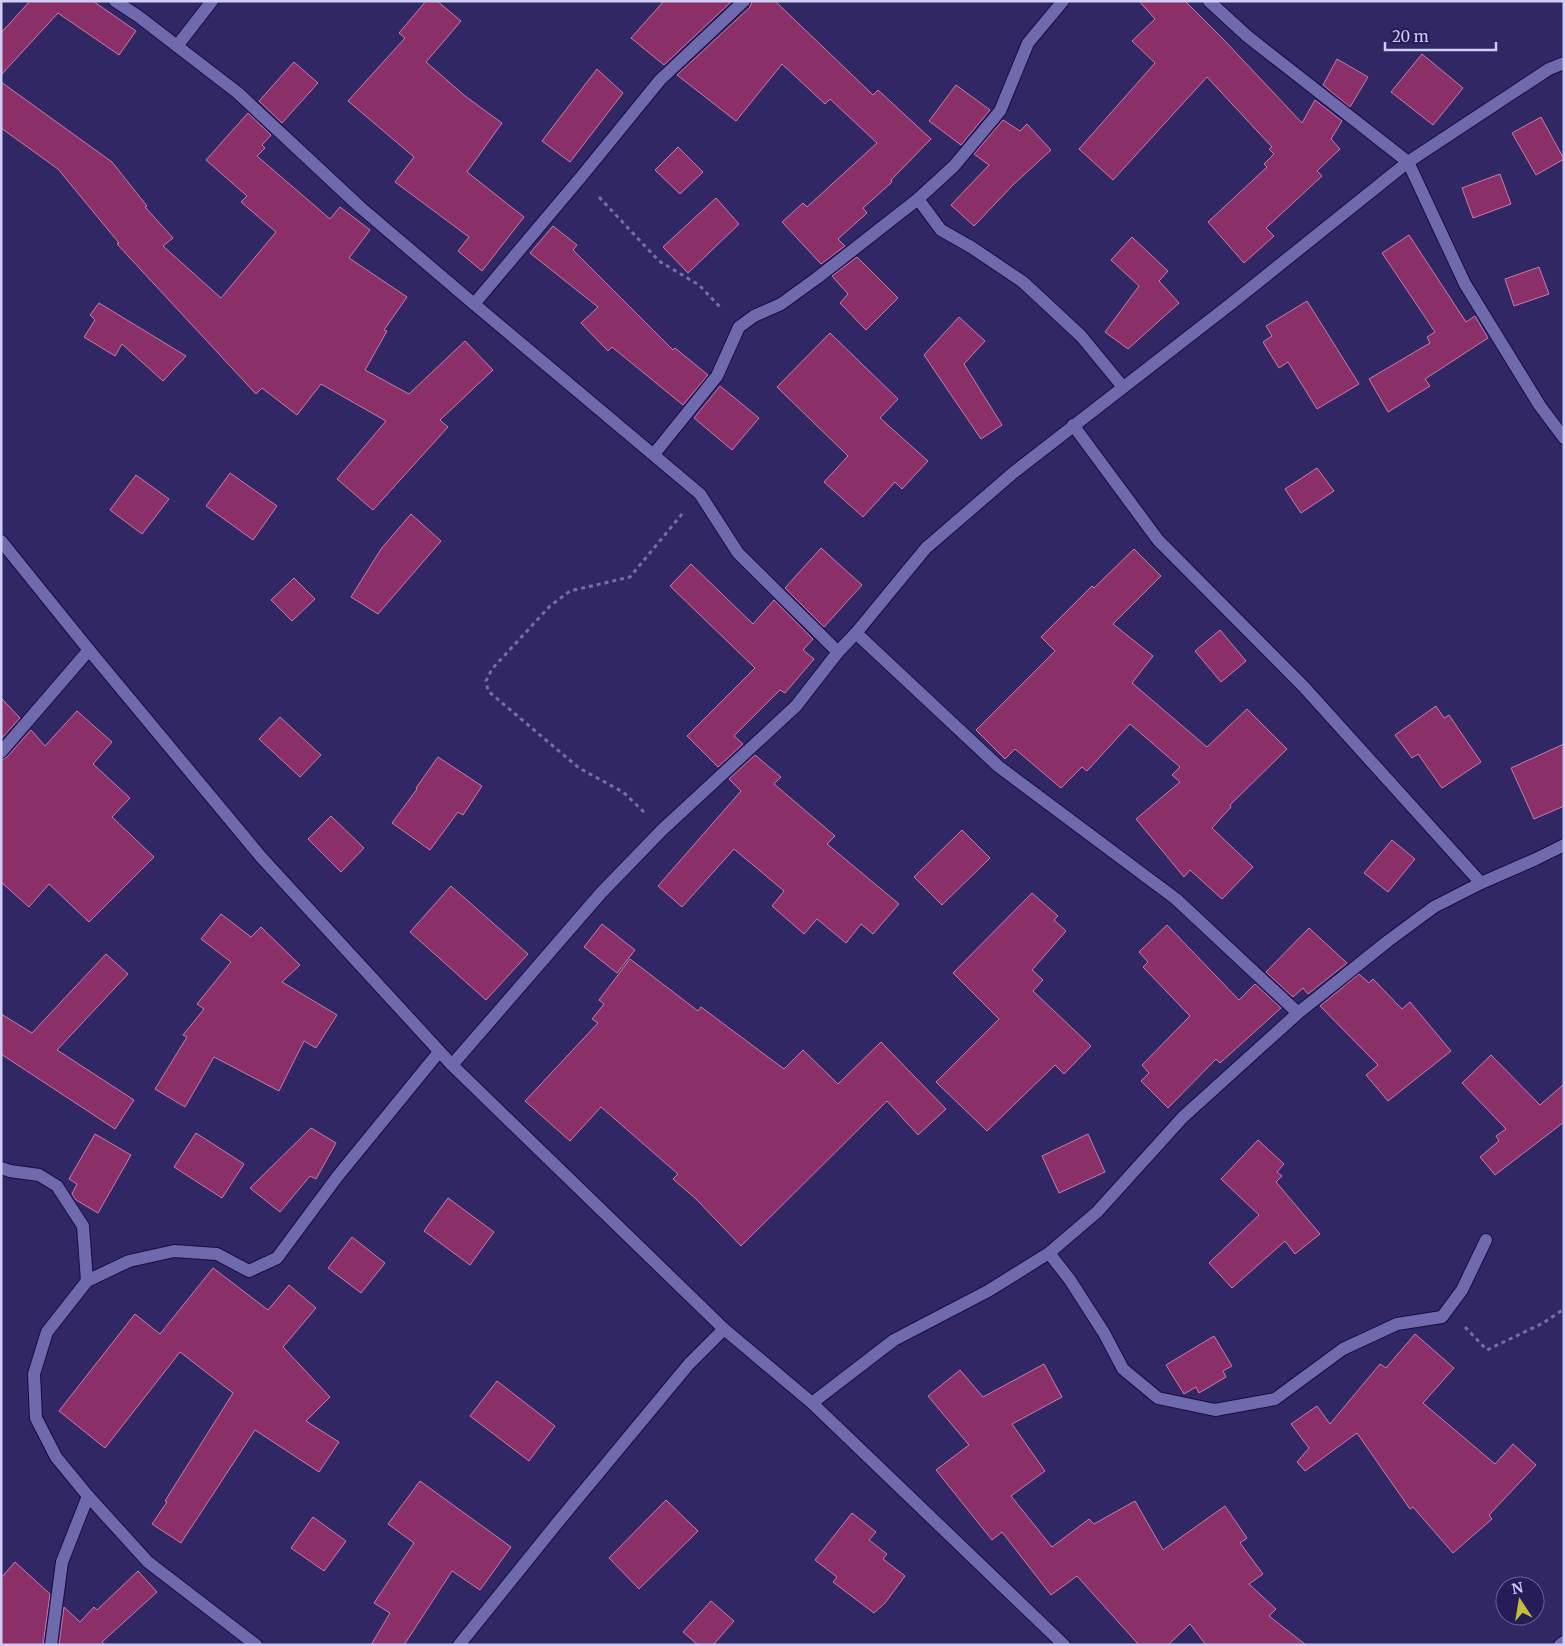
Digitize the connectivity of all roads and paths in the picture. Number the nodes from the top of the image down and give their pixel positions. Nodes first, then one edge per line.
1 (115, 1) edge
2 (212, 1) edge
3 (744, 1) edge
4 (1063, 1) edge
5 (1209, 1) edge
6 (177, 46) junction
7 (1564, 63) edge
8 (1408, 162) junction
9 (581, 177) junction
10 (918, 199) junction
11 (474, 304) junction
12 (738, 327) junction
13 (1123, 387) junction
14 (1073, 425) junction
15 (1564, 438) edge
16 (654, 454) junction
17 (700, 494) junction
18 (1, 541) edge
19 (856, 633) junction
20 (89, 650) junction
21 (838, 652) junction
22 (1, 752) edge
23 (662, 830) junction
24 (1564, 845) edge
25 (1480, 883) junction
26 (1298, 1012) junction
27 (439, 1052) junction
28 (452, 1065) junction
29 (1, 1168) edge
30 (1486, 1240) dead end
31 (1049, 1253) junction
32 (87, 1281) junction
33 (1564, 1309) edge
34 (1442, 1318) junction
35 (724, 1329) junction
36 (812, 1403) junction
37 (88, 1496) junction
38 (1564, 1642) edge
39 (51, 1645) edge
40 (256, 1645) edge
41 (459, 1645) edge
42 (1064, 1645) edge
43 (1560, 1645) edge

1 - 6 street
2 - 6 street
3 - 9 street
4 - 10 street
5 - 8 street
6 - 11 street
7 - 8 street
8 - 13 street
8 - 15 street
9 - 11 street
9 - 12 path
10 - 12 street
10 - 13 street
11 - 16 street
12 - 16 street
13 - 14 street
14 - 19 street
14 - 25 street
16 - 17 street
17 - 21 street
17 - 23 path
18 - 20 street
19 - 21 street
19 - 26 street
20 - 22 street
20 - 27 street
21 - 23 street
23 - 28 street
24 - 25 street
25 - 26 street
26 - 31 street
27 - 28 street
27 - 32 street
28 - 35 street
29 - 32 street
30 - 34 street
31 - 34 street
31 - 36 street
32 - 37 street
33 - 34 path
35 - 36 street
35 - 41 street
36 - 42 street
37 - 39 street
37 - 40 street
38 - 43 street

